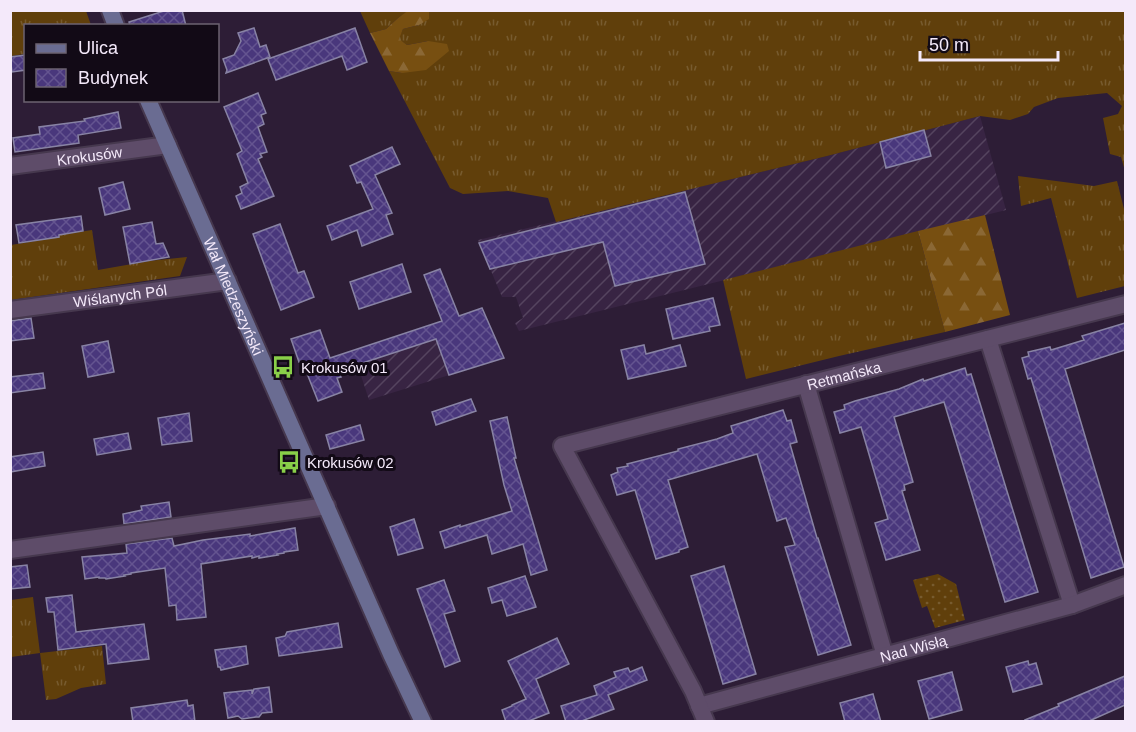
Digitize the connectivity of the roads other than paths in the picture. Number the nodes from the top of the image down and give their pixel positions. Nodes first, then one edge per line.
1 (149, 102) edge
2 (168, 145) junction
3 (10, 166) edge
4 (228, 281) junction
5 (1125, 304) edge
6 (10, 310) edge
7 (988, 339) junction
8 (806, 384) junction
9 (327, 506) junction
10 (10, 550) edge
11 (1125, 585) edge
12 (1072, 605) junction
13 (885, 656) junction
14 (702, 714) edge
15 (423, 722) edge

1 - 2 main road, Wał Miedzeszyński
2 - 3 street, Krokusów
2 - 4 main road, Wał Miedzeszyński
4 - 6 street, Wiślanych Pól
4 - 9 main road, Wał Miedzeszyński
5 - 7 street, Retmańska
7 - 8 street, Retmańska
7 - 12 street
8 - 13 street
8 - 14 street, Retmańska
9 - 10 street
9 - 15 main road, Wał Miedzeszyński
11 - 12 street, Nad Wisłą
12 - 13 street, Nad Wisłą
13 - 14 street, Nad Wisłą

